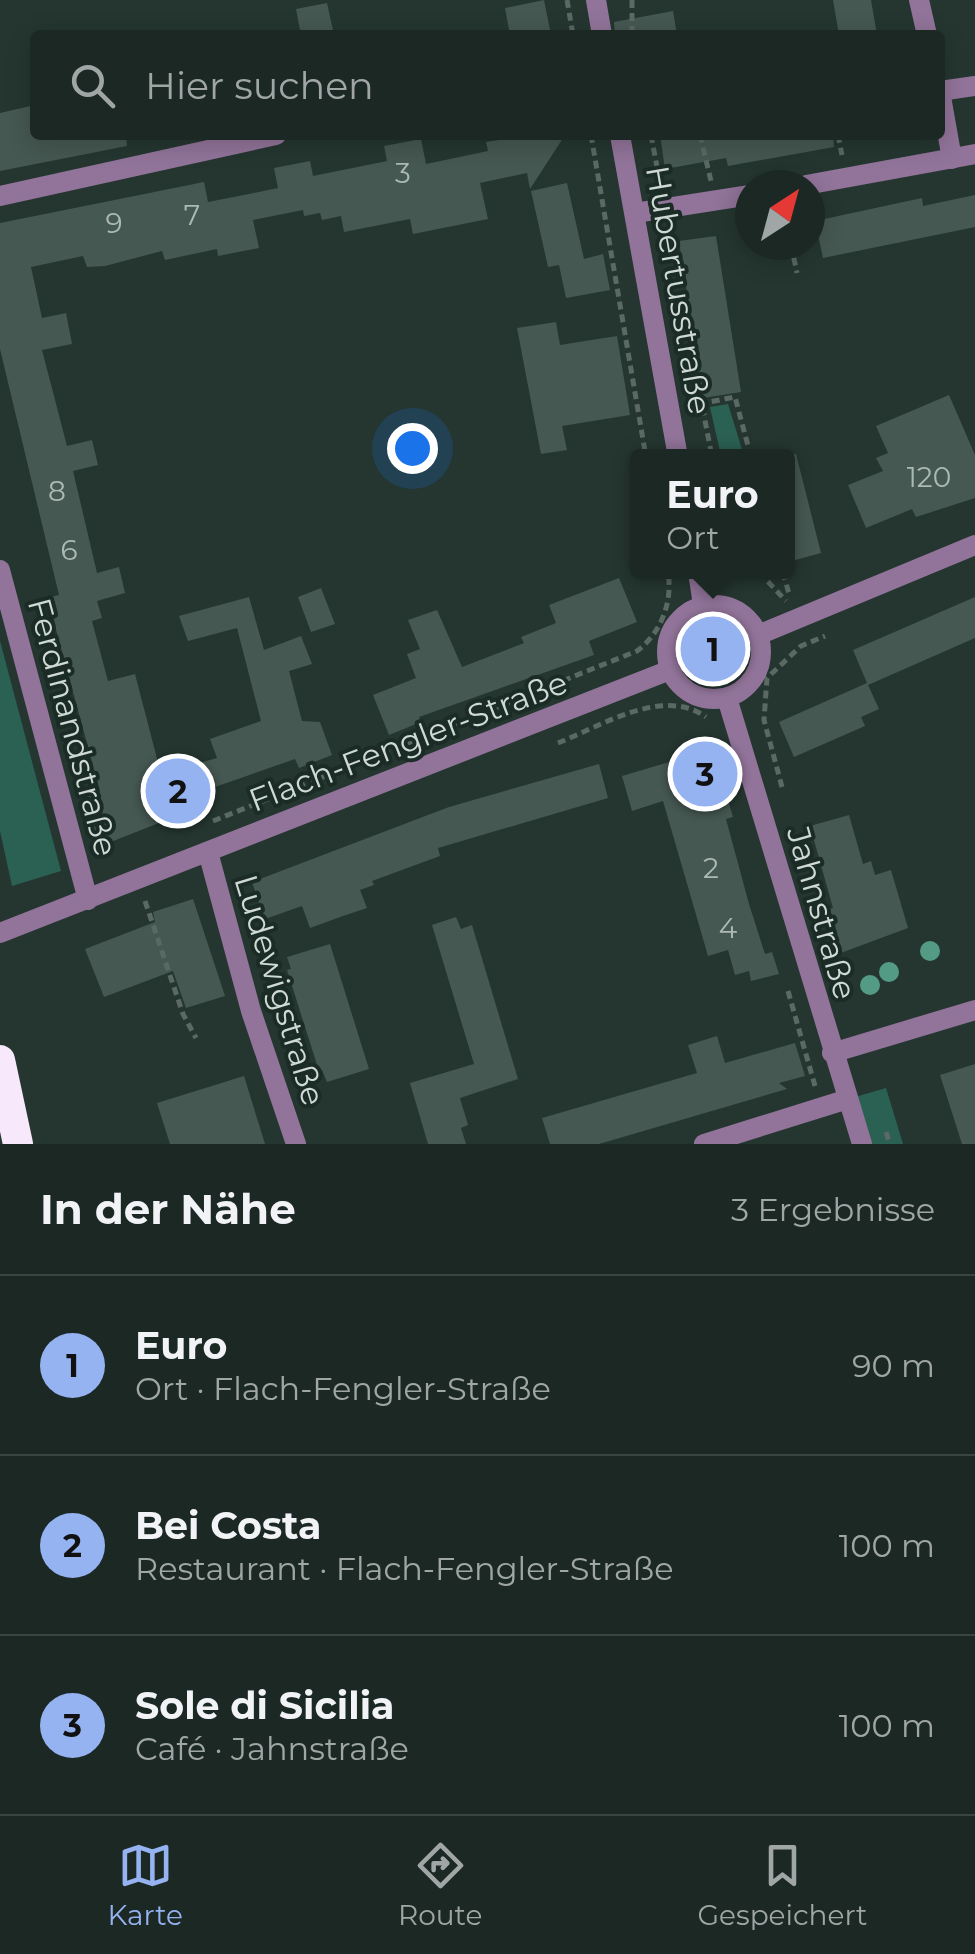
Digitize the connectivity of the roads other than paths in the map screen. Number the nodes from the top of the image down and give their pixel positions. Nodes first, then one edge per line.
1 (596, 0) edge
2 (919, 0) edge
3 (601, 30) edge
4 (926, 30) edge
5 (975, 86) edge
6 (945, 90) edge
7 (945, 119) edge
8 (253, 140) edge
9 (621, 140) edge
10 (975, 154) edge
11 (952, 159) junction
12 (825, 182) edge
13 (0, 196) edge
14 (735, 198) edge
15 (635, 214) junction
16 (677, 449) edge
17 (975, 546) edge
18 (0, 570) edge
19 (699, 579) edge
20 (703, 606) junction
21 (758, 635) junction
22 (670, 670) junction
23 (727, 698) junction
24 (208, 852) junction
25 (88, 900) junction
26 (0, 933) edge
27 (975, 1010) edge
28 (832, 1052) junction
29 (0, 1060) edge
30 (848, 1099) junction
31 (18, 1144) edge
32 (296, 1144) edge
33 (704, 1144) edge
34 (862, 1144) edge

1 - 3 street
2 - 4 street
5 - 6 street
7 - 11 street
8 - 13 street
9 - 15 street, Hubertusstraße
10 - 11 street
11 - 12 street
14 - 15 street
15 - 16 street, Hubertusstraße
17 - 21 street
18 - 25 street, Ferdinandstraße
19 - 20 street
20 - 21 street
20 - 22 street
21 - 23 street
22 - 23 street
22 - 24 street, Flach-Fengler-Straße
23 - 28 street, Jahnstraße
24 - 25 street, Flach-Fengler-Straße
24 - 32 street, Ludewigstraße
25 - 26 street, Flach-Fengler-Straße
27 - 28 street
28 - 30 street, Jahnstraße
29 - 31 highway
30 - 33 street
30 - 34 street, Jahnstraße

